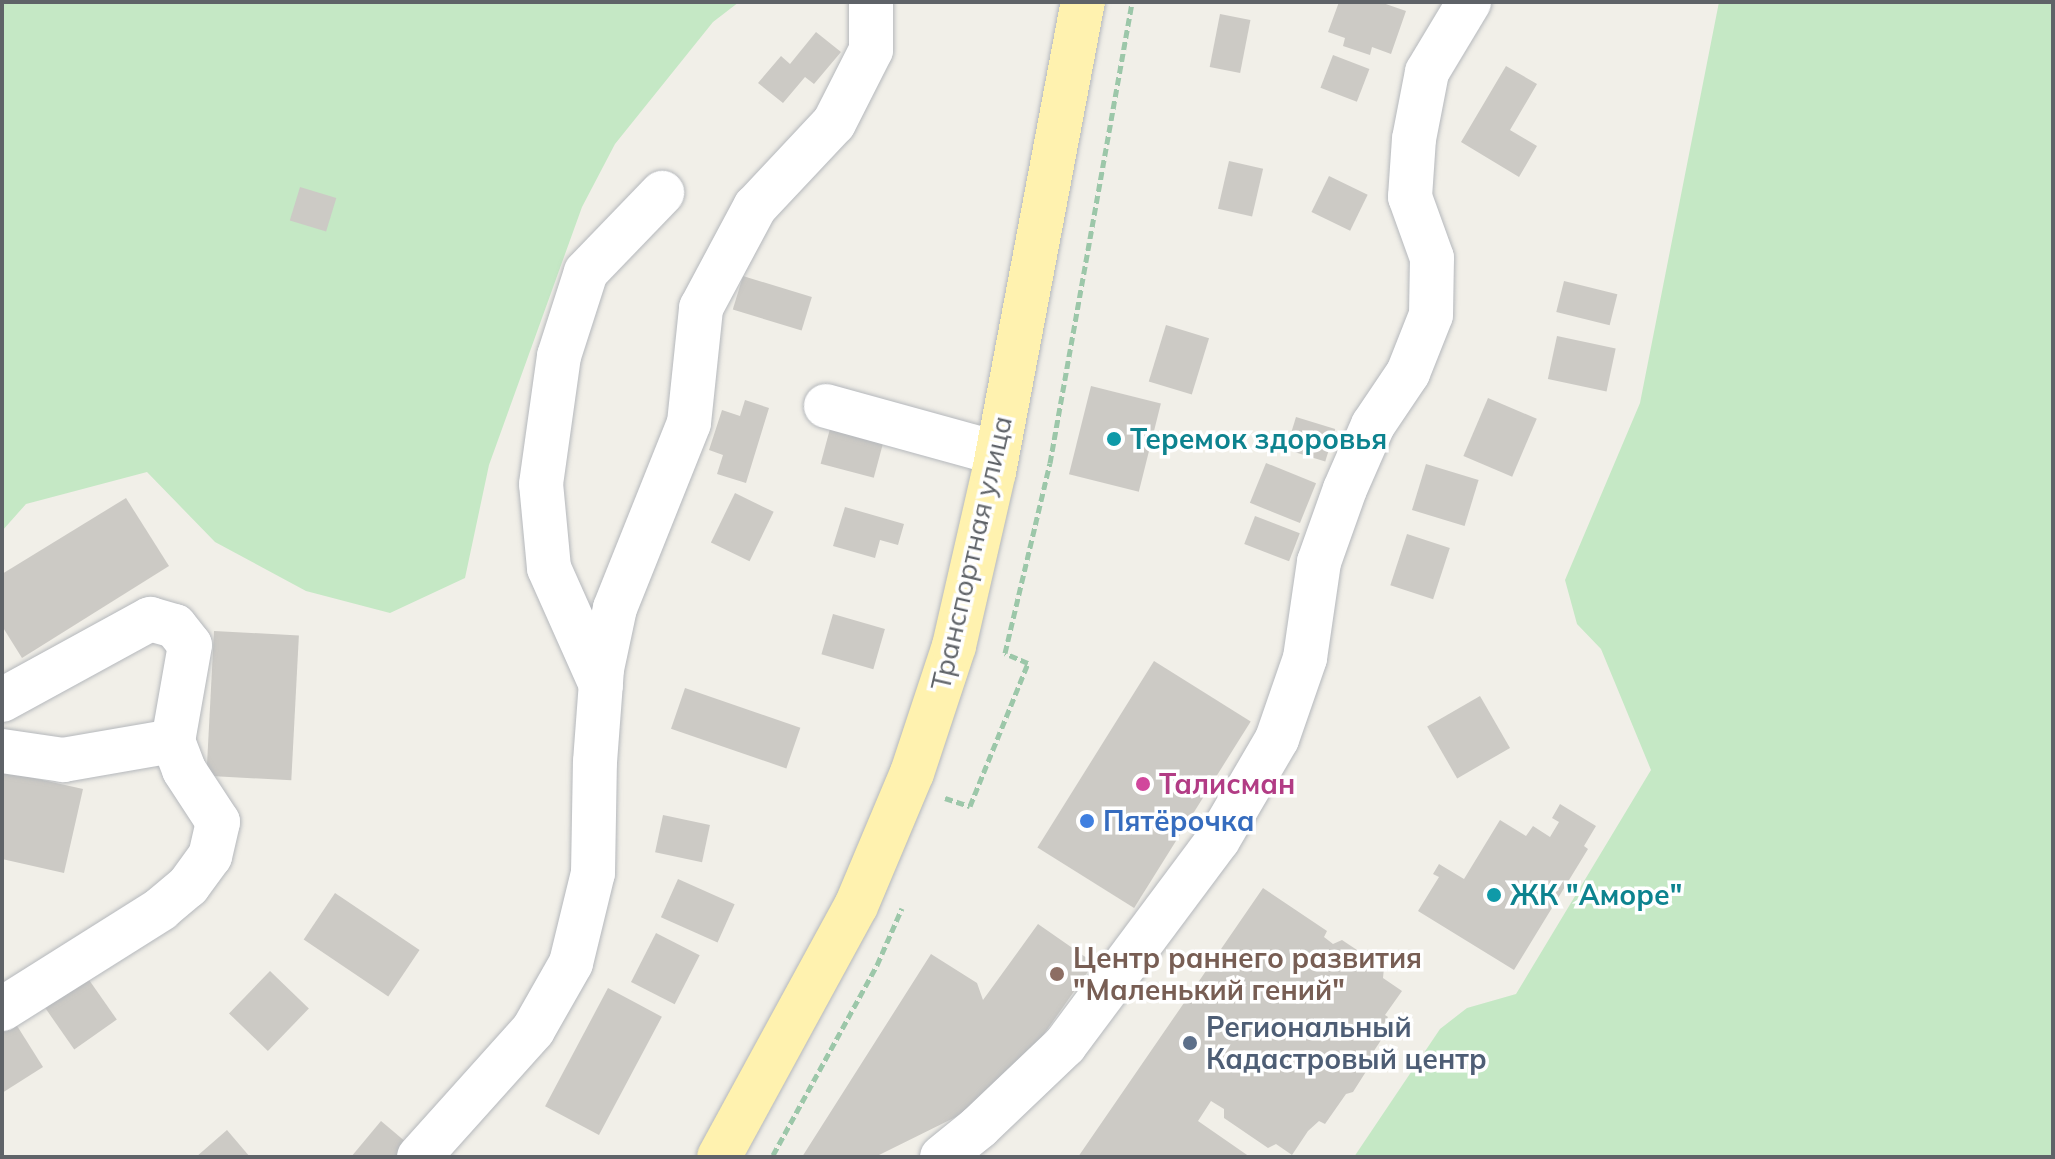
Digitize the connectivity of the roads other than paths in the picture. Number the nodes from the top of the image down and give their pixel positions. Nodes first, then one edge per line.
1 (871, 2) edge
2 (1083, 2) edge
3 (1469, 2) edge
4 (662, 193) dead end
5 (826, 406) dead end
6 (997, 453) junction
7 (601, 685) junction
8 (2, 700) edge
9 (173, 741) junction
10 (2, 751) edge
11 (2, 1009) edge
12 (419, 1157) edge
13 (719, 1157) edge
14 (942, 1157) edge

1 - 7 street
2 - 6 main road, Транспортная улица
3 - 14 street
4 - 7 street
5 - 6 street
6 - 13 main road, Транспортная улица
7 - 12 street
8 - 9 street
9 - 10 street
9 - 11 street

